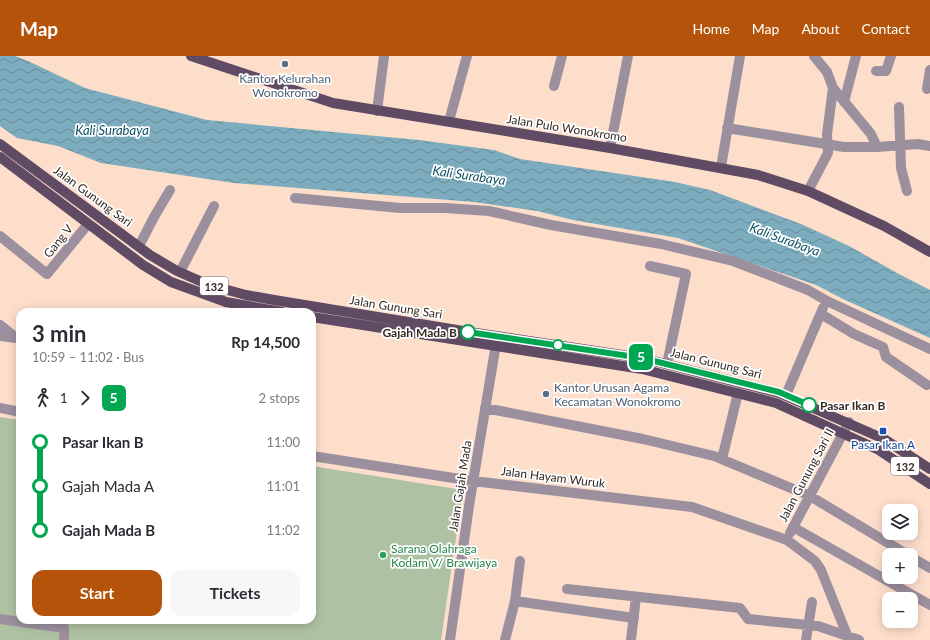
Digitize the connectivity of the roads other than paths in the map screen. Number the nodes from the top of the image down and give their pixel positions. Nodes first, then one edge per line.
1 (191, 56) edge
2 (384, 56) edge
3 (467, 56) edge
4 (562, 56) edge
5 (628, 56) edge
6 (740, 56) edge
7 (814, 56) edge
8 (856, 56) edge
9 (891, 56) edge
10 (930, 70) edge
11 (876, 71) dead end
12 (554, 86) dead end
13 (833, 88) junction
14 (927, 89) dead end
15 (844, 102) junction
16 (899, 107) dead end
17 (377, 111) junction
18 (450, 121) junction
19 (727, 128) junction
20 (0, 144) edge
21 (829, 145) junction
22 (900, 145) junction
23 (930, 146) edge
24 (877, 147) junction
25 (610, 148) junction
26 (0, 157) edge
27 (24, 162) junction
28 (720, 168) junction
29 (18, 171) junction
30 (170, 190) dead end
31 (808, 191) junction
32 (907, 191) dead end
33 (295, 198) dead end
34 (214, 206) dead end
35 (88, 224) junction
36 (0, 236) edge
37 (139, 246) junction
38 (930, 252) edge
39 (650, 266) dead end
40 (180, 272) junction
41 (274, 300) junction
42 (827, 301) junction
43 (260, 308) edge
44 (276, 308) edge
45 (821, 314) junction
46 (316, 317) edge
47 (0, 325) edge
48 (0, 336) edge
49 (16, 337) edge
50 (16, 338) edge
51 (497, 340) junction
52 (930, 348) edge
53 (667, 364) junction
54 (927, 386) dead end
55 (738, 394) junction
56 (786, 395) junction
57 (0, 408) edge
58 (485, 408) junction
59 (16, 411) edge
60 (849, 422) junction
61 (843, 434) junction
62 (316, 457) edge
63 (722, 459) junction
64 (930, 469) edge
65 (473, 481) junction
66 (930, 484) edge
67 (810, 496) junction
68 (793, 527) junction
69 (787, 540) junction
70 (896, 548) edge
71 (520, 561) dead end
72 (918, 561) edge
73 (930, 568) edge
74 (567, 589) dead end
75 (636, 597) junction
76 (515, 601) junction
77 (812, 602) dead end
78 (930, 605) edge
79 (634, 618) junction
80 (0, 619) edge
81 (16, 620) edge
82 (47, 624) edge
83 (808, 625) junction
84 (848, 637) edge
85 (64, 640) edge
86 (450, 640) edge
87 (505, 640) edge
88 (631, 640) edge
89 (806, 640) edge
90 (859, 640) edge

1 - 17 main road, Jalan Pulo Wonokromo
2 - 17 street
3 - 18 street
4 - 12 street
5 - 25 street
6 - 19 street
7 - 13 street
8 - 15 street
9 - 11 street
10 - 14 street
13 - 15 street
13 - 21 street
15 - 24 street
16 - 22 street
17 - 18 main road, Jalan Pulo Wonokromo
18 - 25 main road, Jalan Pulo Wonokromo
19 - 21 street
19 - 28 street
20 - 27 main road, Jalan Gunung Sari / 132
21 - 24 street
21 - 31 street
22 - 23 street
22 - 24 street
22 - 32 street
25 - 28 main road, Jalan Pulo Wonokromo
26 - 29 main road, Jalan Gunung Sari / 132
27 - 29 main road
27 - 37 main road, Jalan Gunung Sari / 132
28 - 31 main road, Jalan Pulo Wonokromo
29 - 35 main road, Jalan Gunung Sari / 132
30 - 37 street
31 - 38 main road, Jalan Pulo Wonokromo
33 - 42 street
34 - 40 street
35 - 36 street, Gang V
35 - 43 main road, Jalan Gunung Sari / 132
37 - 40 main road, Jalan Gunung Sari / 132
39 - 53 street
40 - 41 main road, Jalan Gunung Sari / 132
41 - 44 main road
41 - 51 main road, Jalan Gunung Sari / 132
42 - 45 street
42 - 52 street
45 - 54 street
45 - 56 street
46 - 51 main road, Jalan Gunung Sari / 132
47 - 49 street
48 - 50 street
51 - 53 main road, Jalan Gunung Sari / 132
51 - 55 main road, Jalan Gunung Sari / 132
51 - 58 street, Jalan Gajah Mada
53 - 56 main road, Jalan Gunung Sari / 132
55 - 61 main road, Jalan Gunung Sari / 132
55 - 63 street
56 - 60 main road, Jalan Gunung Sari / 132
57 - 59 street
58 - 63 street
58 - 65 street, Jalan Gajah Mada
60 - 61 street, Jalan Gunung Sari II
60 - 64 main road, Jalan Gunung Sari / 132
61 - 66 main road, Jalan Gunung Sari / 132
61 - 67 street, Jalan Gunung Sari II
62 - 65 street, Jalan Hayam Wuruk
63 - 67 street
65 - 69 street, Jalan Hayam Wuruk
65 - 86 street, Jalan Gajah Mada
67 - 68 street, Jalan Gunung Sari II
67 - 70 street
68 - 69 street, Jalan Gunung Sari II
68 - 78 street
69 - 84 street, Jalan Hayam Wuruk
71 - 76 street
72 - 73 street
74 - 75 street
75 - 79 street
75 - 83 street
76 - 79 street
76 - 87 street
77 - 83 street
79 - 88 street
80 - 81 street
82 - 85 street
83 - 84 street
83 - 89 street
84 - 90 street

